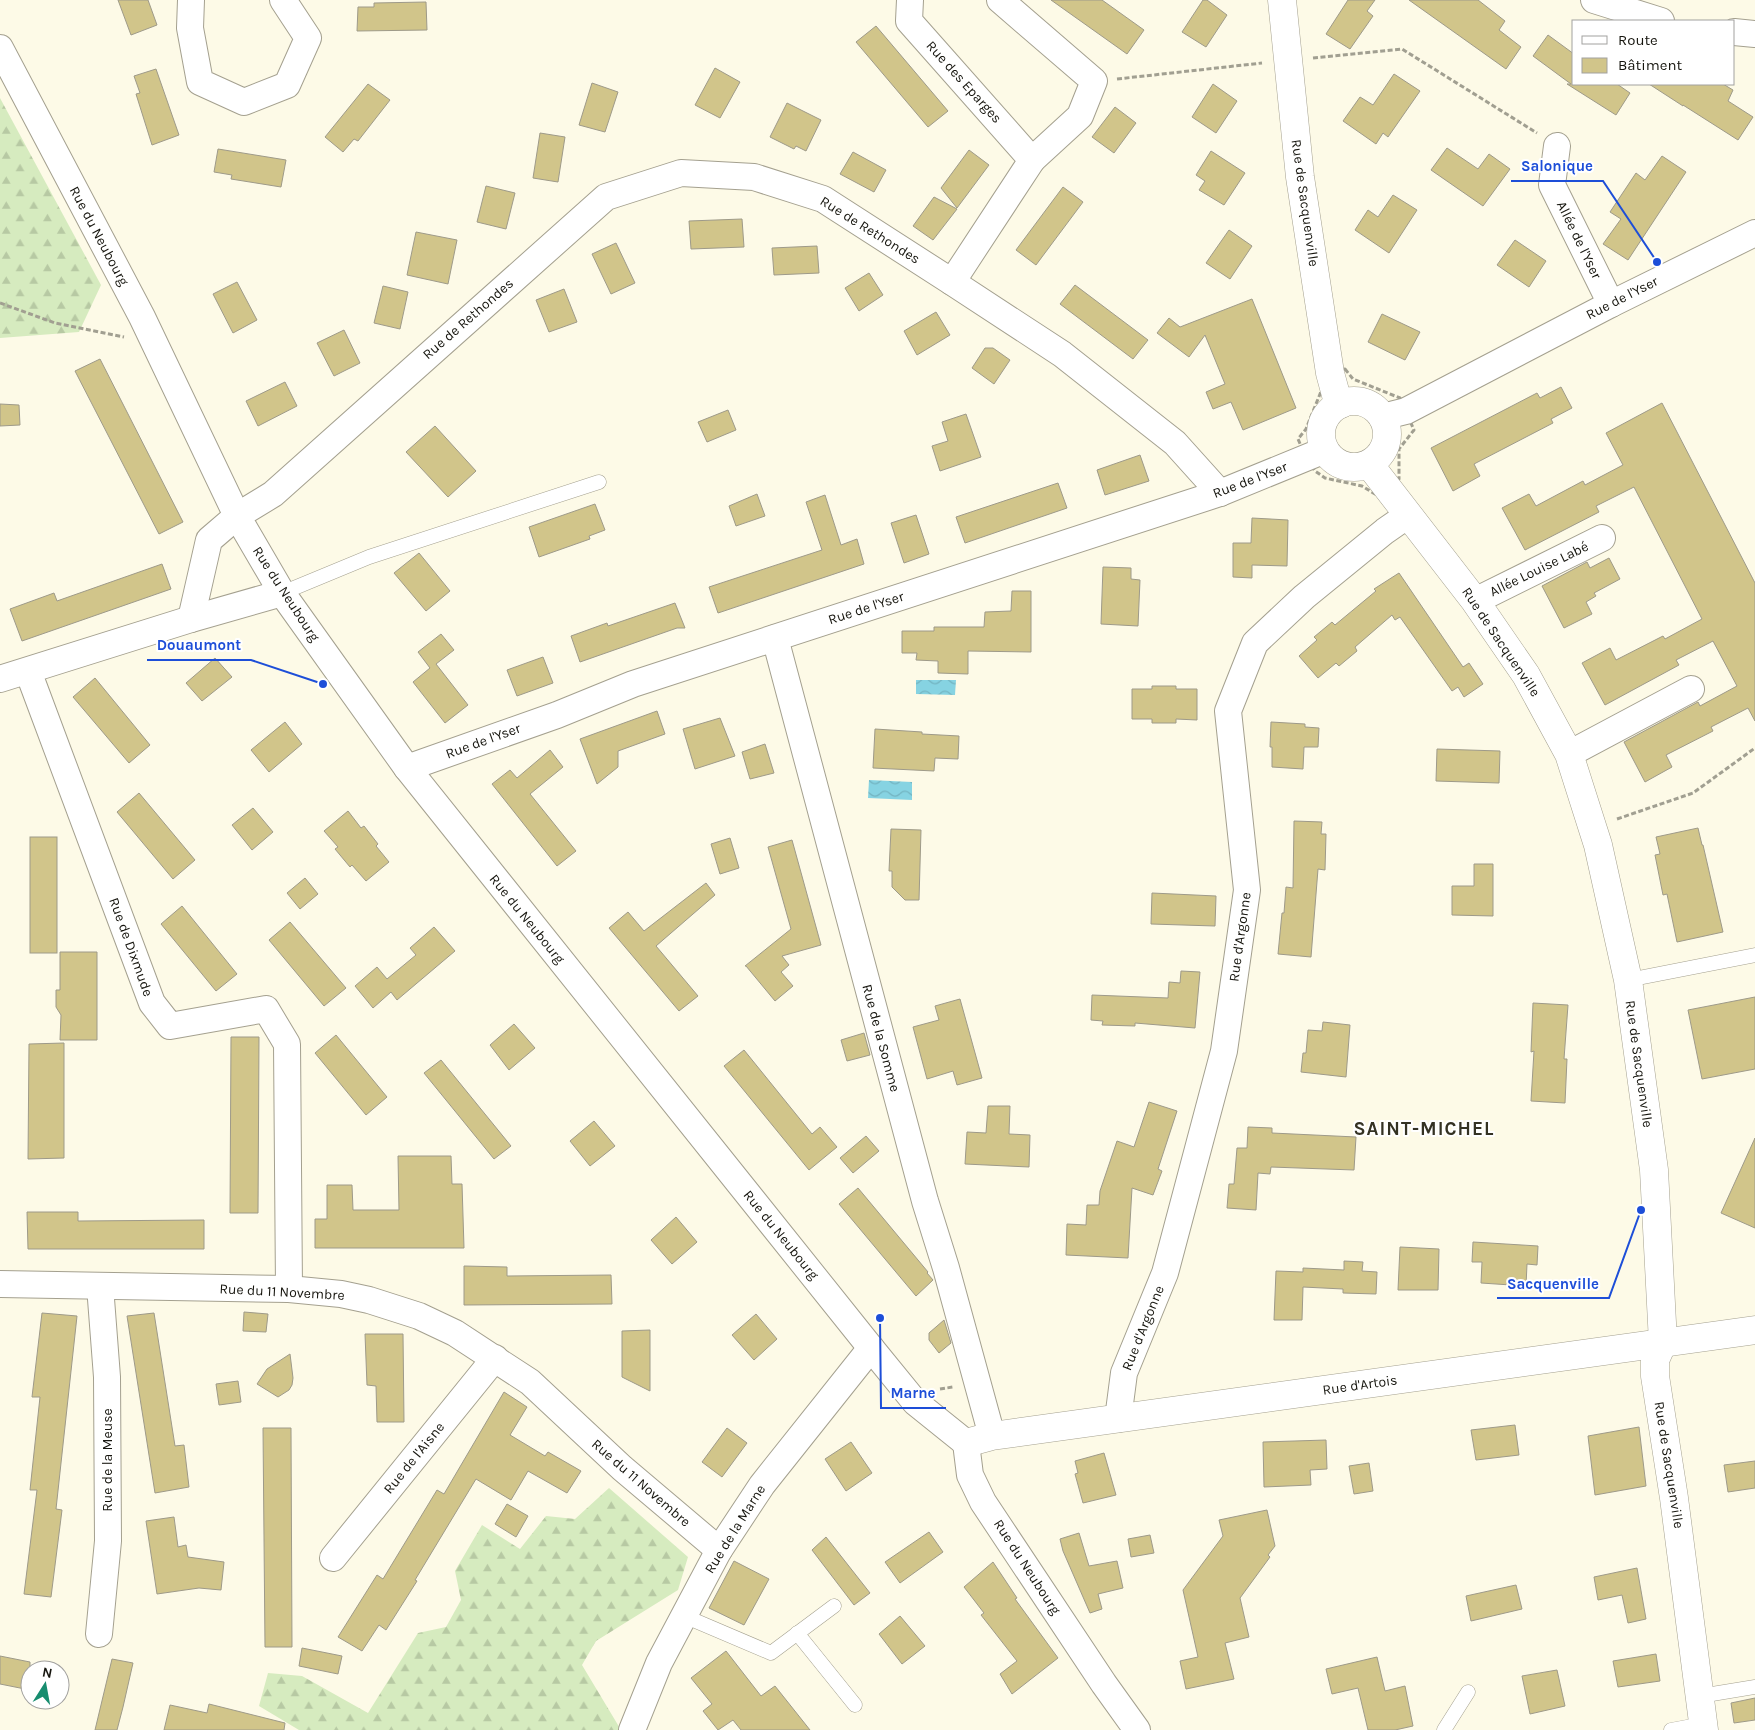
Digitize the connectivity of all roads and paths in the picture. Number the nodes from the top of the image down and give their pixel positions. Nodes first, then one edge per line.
1 (191, 0) edge
2 (283, 0) edge
3 (910, 0) edge
4 (1000, 0) edge
5 (1282, 0) edge
6 (1594, 0) edge
7 (1658, 20) edge
8 (1735, 32) edge
9 (1755, 34) edge
10 (0, 48) edge
11 (1288, 60) junction
12 (1094, 81) junction
13 (1557, 146) joint
14 (1032, 160) junction
15 (1755, 232) edge
16 (952, 282) junction
17 (0, 303) edge
18 (1610, 304) junction
19 (154, 343) junction
20 (1341, 404) junction
21 (1382, 417) junction
22 (1326, 450) junction
23 (1368, 464) junction
24 (599, 482) dead end
25 (1220, 493) junction
26 (1408, 515) junction
27 (237, 516) junction
28 (1602, 538) dead end
29 (282, 593) junction
30 (1475, 600) junction
31 (192, 619) junction
32 (775, 638) junction
33 (28, 671) junction
34 (0, 679) edge
35 (1691, 689) dead end
36 (1755, 748) edge
37 (1569, 754) junction
38 (407, 768) junction
39 (1592, 828) junction
40 (1755, 955) edge
41 (1628, 980) junction
42 (0, 1284) edge
43 (100, 1286) junction
44 (288, 1290) junction
45 (1755, 1330) edge
46 (1663, 1342) junction
47 (871, 1348) junction
48 (495, 1358) junction
49 (978, 1385) junction
50 (915, 1402) junction
51 (1118, 1419) junction
52 (992, 1436) junction
53 (966, 1443) junction
54 (718, 1550) junction
55 (333, 1558) dead end
56 (834, 1606) dead end
57 (684, 1616) junction
58 (798, 1633) junction
59 (99, 1634) dead end
60 (1755, 1687) edge
61 (1468, 1692) dead end
62 (1700, 1696) junction
63 (854, 1705) dead end
64 (1704, 1727) edge
65 (1133, 1728) edge
66 (632, 1730) edge
67 (1444, 1730) edge
68 (1670, 1730) edge

1 - 2 street
3 - 14 street, Rue des Eparges
4 - 12 street
5 - 11 street, Rue de Sacquenville
6 - 7 street
8 - 9 street
10 - 19 street, Rue du Neubourg
11 - 12 path
11 - 13 path
11 - 20 street, Rue de Sacquenville
12 - 14 street
13 - 18 street, Allée de l'Yser
14 - 16 street
15 - 18 street, Rue de l'Yser
16 - 25 street, Rue de Rethondes
16 - 27 street, Rue de Rethondes
17 - 19 path
18 - 21 street, Rue de l'Yser
19 - 27 street, Rue du Neubourg
20 - 21 street
20 - 22 street
21 - 23 street
22 - 23 street
22 - 25 street, Rue de l'Yser
23 - 26 street, Rue de Sacquenville
24 - 29 lane
25 - 32 street, Rue de l'Yser
26 - 30 street, Rue de Sacquenville
26 - 51 street, Rue d'Argonne
27 - 29 street, Rue du Neubourg
27 - 31 street, Rue de Rethondes
28 - 30 street, Allée Louise Labé
29 - 31 street
29 - 38 street, Rue du Neubourg
30 - 37 street, Rue de Sacquenville
31 - 33 street
32 - 38 street, Rue de l'Yser
32 - 49 street, Rue de la Somme
33 - 34 street
33 - 44 street, Rue de Dixmude
35 - 37 street
36 - 39 path
37 - 39 street, Rue de Sacquenville
38 - 47 street, Rue du Neubourg
39 - 41 street, Rue de Sacquenville
40 - 41 lane
41 - 46 street, Rue de Sacquenville
42 - 43 street, Rue du 11 Novembre
43 - 44 street, Rue du 11 Novembre
43 - 59 street, Rue de la Meuse
44 - 48 street, Rue du 11 Novembre
45 - 46 street, Rue d'Artois
46 - 51 street, Rue d'Artois
46 - 62 street, Rue de Sacquenville
47 - 50 street, Rue du Neubourg
47 - 54 street, Rue de la Marne
48 - 54 street, Rue du 11 Novembre
48 - 55 street, Rue de l'Aisne
49 - 50 path
49 - 52 street, Rue de la Somme
50 - 53 street, Rue du Neubourg
51 - 52 street, Rue d'Artois
52 - 53 street, Rue d'Artois
53 - 65 street, Rue du Neubourg
54 - 57 street, Rue de la Marne
56 - 58 lane
57 - 58 lane
57 - 66 street, Rue de la Marne
58 - 63 lane
60 - 62 lane
61 - 67 lane
62 - 64 street, Rue de Sacquenville
64 - 68 lane

